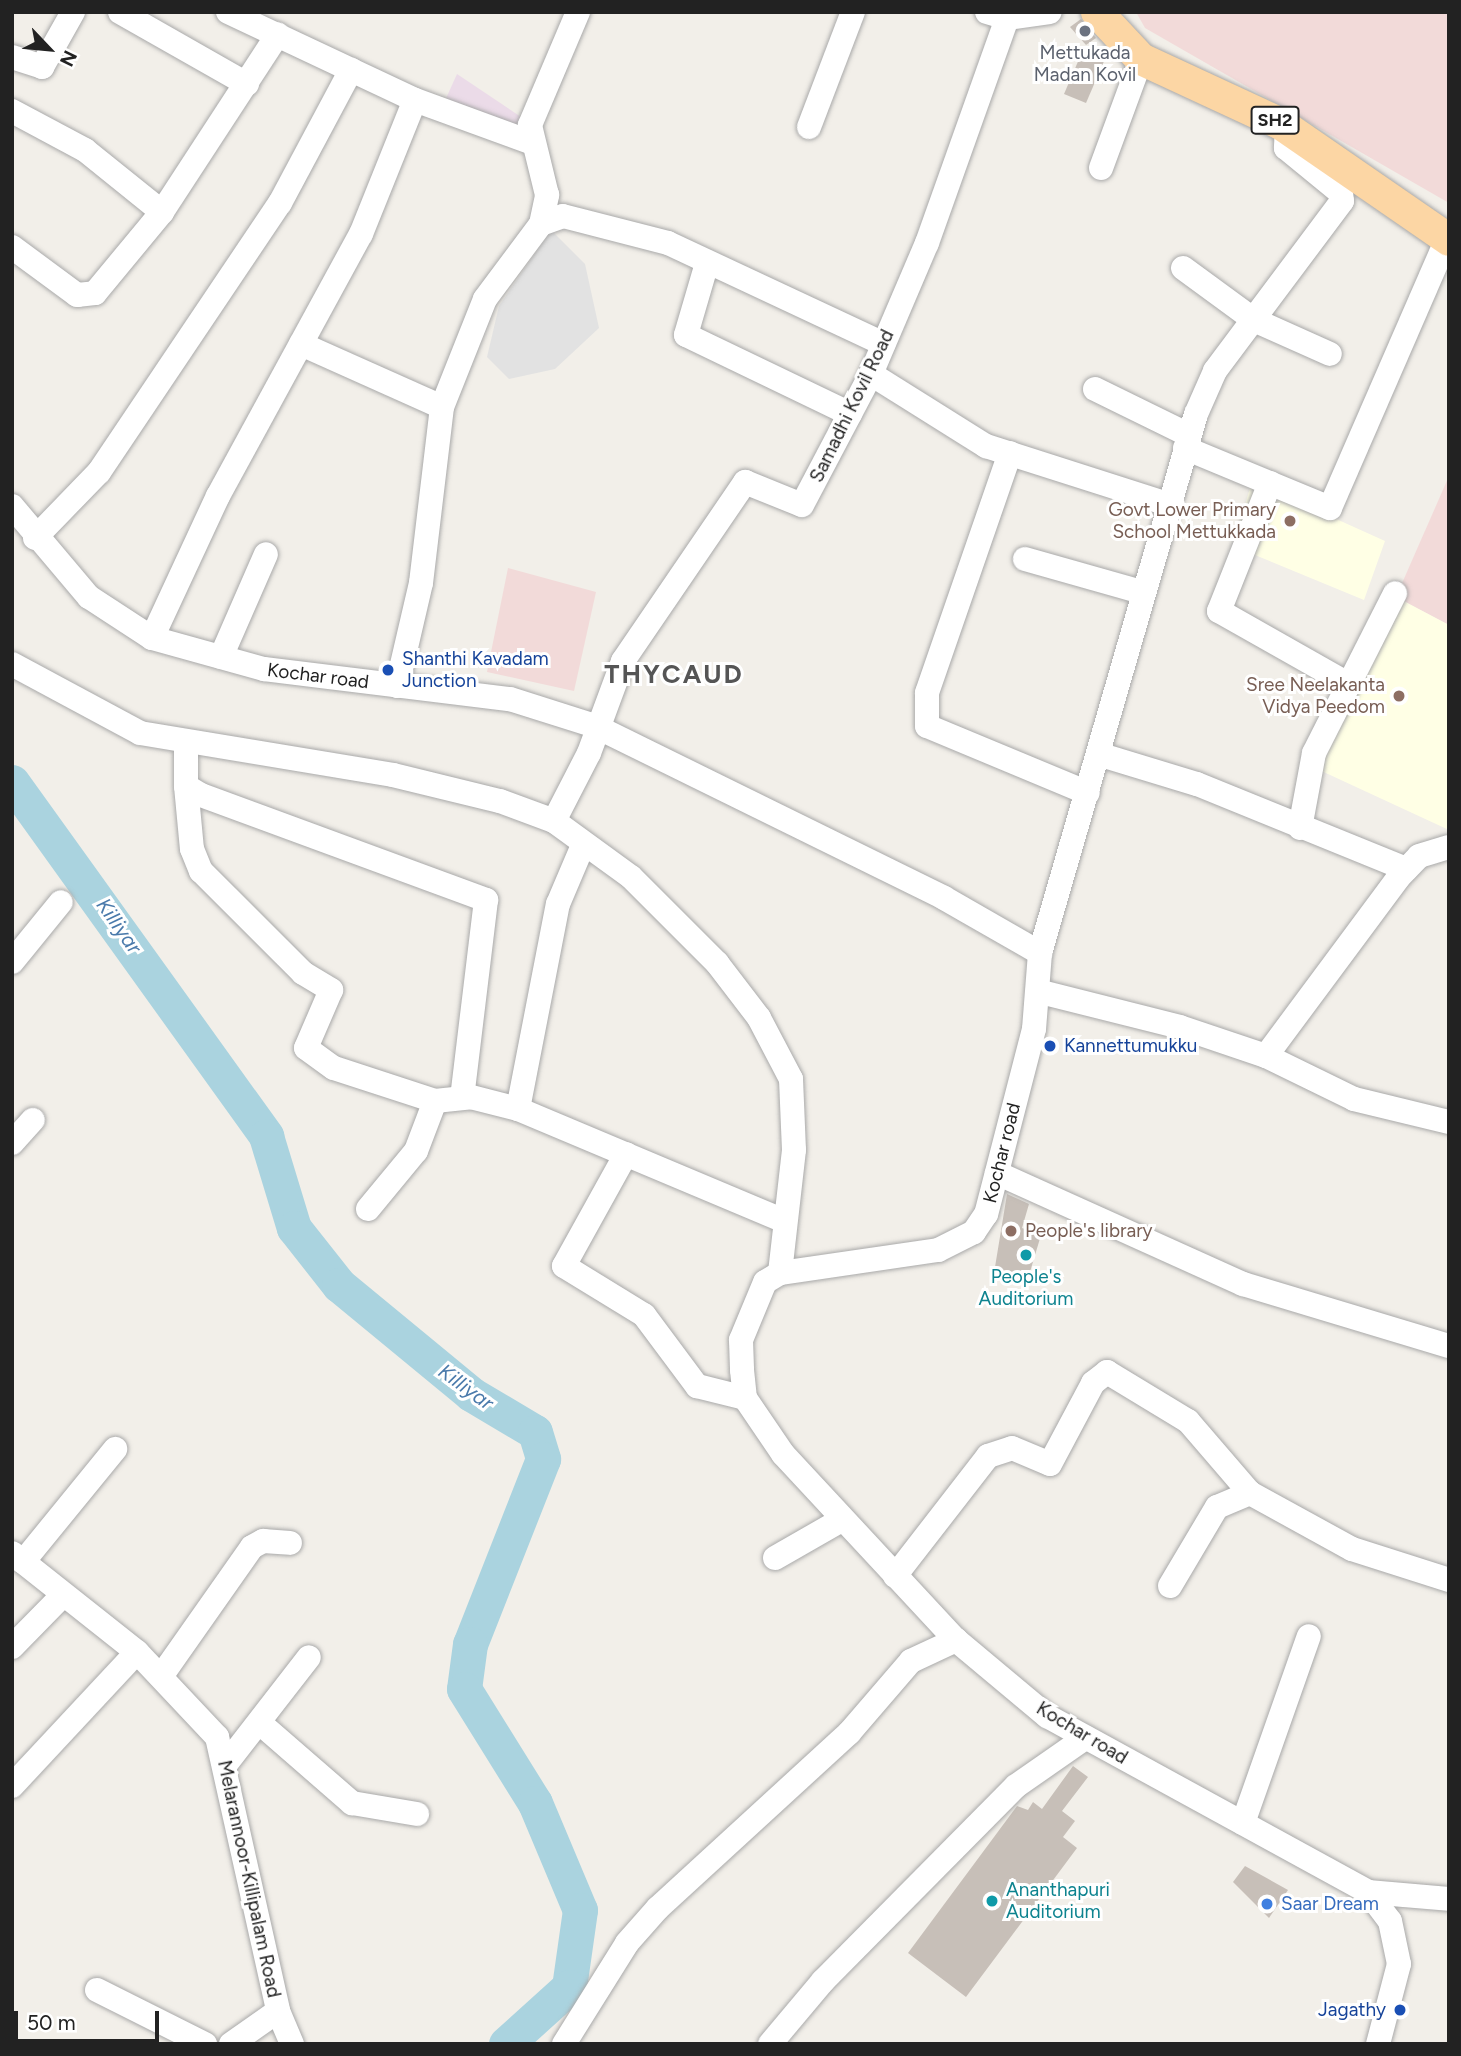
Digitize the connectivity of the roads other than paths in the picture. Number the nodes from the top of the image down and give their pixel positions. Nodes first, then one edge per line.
1 (73, 12) edge
2 (120, 12) edge
3 (228, 12) edge
4 (578, 12) edge
5 (853, 12) edge
6 (1050, 12) edge
7 (1097, 12) edge
8 (997, 15) edge
9 (276, 26) edge
10 (12, 57) edge
11 (1141, 60) junction
12 (351, 70) junction
13 (247, 84) junction
14 (415, 100) junction
15 (12, 111) edge
16 (809, 127) dead end
17 (1287, 127) junction
18 (530, 142) junction
19 (1101, 169) dead end
20 (163, 212) junction
21 (541, 224) junction
22 (1448, 239) edge
23 (12, 247) edge
24 (707, 263) junction
25 (1183, 268) dead end
26 (1254, 320) junction
27 (301, 344) junction
28 (884, 344) junction
29 (1331, 354) dead end
30 (871, 374) junction
31 (1095, 389) dead end
32 (442, 407) junction
33 (850, 414) junction
34 (1187, 442) junction
35 (1010, 453) junction
36 (1270, 483) junction
37 (1168, 504) junction
38 (12, 506) edge
39 (35, 538) junction
40 (266, 554) dead end
41 (1025, 559) dead end
42 (1142, 592) junction
43 (1395, 593) dead end
44 (152, 638) junction
45 (221, 657) junction
46 (12, 664) edge
47 (1348, 684) junction
48 (397, 686) junction
49 (595, 726) junction
50 (186, 745) junction
51 (1098, 754) junction
52 (187, 786) junction
53 (1088, 793) junction
54 (554, 821) junction
55 (1300, 828) junction
56 (583, 845) junction
57 (1449, 846) edge
58 (1406, 869) junction
59 (61, 902) dead end
60 (1040, 953) junction
61 (12, 962) edge
62 (1041, 992) junction
63 (1266, 1056) junction
64 (462, 1097) junction
65 (435, 1101) junction
66 (518, 1109) junction
67 (33, 1120) dead end
68 (1449, 1122) edge
69 (12, 1143) edge
70 (626, 1154) junction
71 (997, 1173) junction
72 (368, 1209) dead end
73 (784, 1220) junction
74 (780, 1273) junction
75 (1449, 1346) edge
76 (745, 1398) junction
77 (115, 1449) dead end
78 (1250, 1493) junction
79 (843, 1519) junction
80 (290, 1544) dead end
81 (18, 1558) edge
82 (775, 1558) dead end
83 (895, 1576) junction
84 (1449, 1580) edge
85 (1170, 1586) dead end
86 (64, 1595) junction
87 (1309, 1636) dead end
88 (956, 1640) junction
89 (12, 1647) edge
90 (137, 1651) junction
91 (309, 1657) dead end
92 (162, 1675) junction
93 (261, 1724) junction
94 (1085, 1738) junction
95 (226, 1763) junction
96 (12, 1786) edge
97 (417, 1814) dead end
98 (1243, 1824) junction
99 (1368, 1892) junction
100 (1449, 1899) edge
101 (97, 1990) dead end
102 (278, 2011) junction
103 (205, 2044) edge
104 (231, 2044) edge
105 (292, 2044) edge
106 (564, 2044) edge
107 (770, 2044) edge
108 (1378, 2044) edge

1 - 10 street
2 - 13 street
3 - 9 street
4 - 18 street
5 - 16 street
6 - 8 street
7 - 11 main road, SH2
8 - 28 street, Samadhi Kovil Road
9 - 12 street
9 - 13 street
11 - 17 main road, SH2
11 - 19 street
12 - 14 street
12 - 39 street
13 - 20 street
14 - 18 street
14 - 27 street
15 - 20 street
17 - 22 main road, SH2
17 - 26 street
18 - 21 street
20 - 23 street
21 - 24 street
21 - 32 street
22 - 36 street
24 - 28 street
24 - 33 street
25 - 26 street
26 - 29 street
26 - 34 street
27 - 32 street
27 - 44 street
28 - 30 street, Samadhi Kovil Road
30 - 33 street, Samadhi Kovil Road
30 - 35 street
31 - 34 street
32 - 48 street
33 - 49 street, Samadhi Kovil Road
34 - 36 street
34 - 37 street
35 - 37 street
35 - 53 street
36 - 47 street
37 - 42 street
38 - 39 street, Kochar road
39 - 44 street, Kochar road
40 - 45 street
41 - 42 street
42 - 51 street
43 - 47 street
44 - 45 street, Kochar road
45 - 48 street, Kochar road
46 - 50 street
47 - 55 street
48 - 49 street, Kochar road
49 - 54 street
49 - 60 street, Kochar road
50 - 52 street
50 - 54 street
51 - 53 street
51 - 55 street
52 - 64 street
52 - 65 street
53 - 60 street
54 - 56 street
55 - 58 street
56 - 66 street
56 - 73 street
57 - 58 street
58 - 63 street
59 - 61 street
60 - 62 street, Kochar road
62 - 63 street
62 - 71 street, Kochar road
63 - 68 street
64 - 65 street
64 - 66 street
65 - 72 street
66 - 70 street
67 - 69 street
70 - 73 street
70 - 76 street
71 - 74 street, Kochar road
71 - 75 street
73 - 74 street
74 - 76 street
76 - 79 street, Kochar road
77 - 81 street
78 - 83 street
78 - 84 street
78 - 85 street
79 - 82 street
79 - 83 street, Kochar road
80 - 92 street
81 - 86 street, Melarannoor-Killipalam Road
83 - 88 street, Kochar road
86 - 89 street
86 - 90 street, Melarannoor-Killipalam Road
87 - 98 street
88 - 94 street, Kochar road
88 - 106 street
90 - 92 street, Melarannoor-Killipalam Road
90 - 96 street
91 - 93 street
92 - 95 street, Melarannoor-Killipalam Road
93 - 95 street
93 - 97 street
94 - 98 street, Kochar road
94 - 107 street
95 - 102 street, Melarannoor-Killipalam Road
98 - 99 street, Kochar road
99 - 100 street
99 - 108 street, Kochar road
101 - 103 street
102 - 104 street
102 - 105 street, Melarannoor-Killipalam Road

